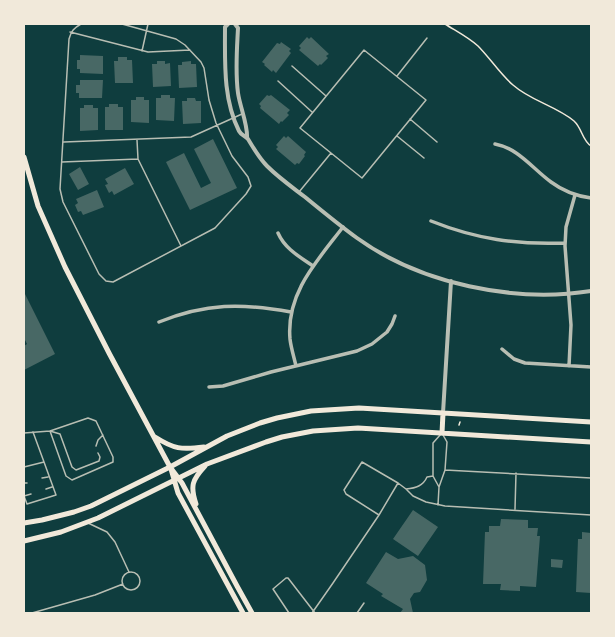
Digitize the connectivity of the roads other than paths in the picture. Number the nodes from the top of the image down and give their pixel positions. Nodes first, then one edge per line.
1 (81, 24) edge
2 (122, 24) edge
3 (148, 24) edge
4 (228, 24) edge
5 (235, 24) edge
6 (147, 31) junction
7 (70, 32) junction
8 (428, 38) dead end
9 (190, 50) junction
10 (142, 51) junction
11 (292, 66) dead end
12 (397, 76) junction
13 (278, 81) dead end
14 (326, 96) junction
15 (313, 113) junction
16 (242, 114) junction
17 (234, 117) junction
18 (410, 119) junction
19 (217, 126) junction
20 (397, 136) junction
21 (247, 138) junction
22 (137, 140) junction
23 (64, 142) junction
24 (437, 142) dead end
25 (495, 144) dead end
26 (331, 153) junction
27 (24, 157) edge
28 (424, 158) dead end
29 (138, 159) junction
30 (62, 162) junction
31 (299, 192) junction
32 (575, 194) junction
33 (591, 198) edge
34 (431, 220) dead end
35 (343, 227) junction
36 (278, 233) dead end
37 (565, 243) junction
38 (181, 246) junction
39 (313, 266) junction
40 (451, 281) junction
41 (591, 290) edge
42 (568, 293) junction
43 (291, 312) junction
44 (395, 316) dead end
45 (159, 322) dead end
46 (502, 349) dead end
47 (296, 366) junction
48 (569, 366) junction
49 (591, 367) edge
50 (209, 387) dead end
51 (443, 413) junction
52 (591, 422) edge
53 (50, 431) junction
54 (33, 432) junction
55 (24, 433) edge
56 (442, 433) junction
57 (103, 435) junction
58 (154, 436) junction
59 (591, 442) edge
60 (96, 446) dead end
61 (206, 447) junction
62 (98, 453) dead end
63 (44, 462) junction
64 (207, 464) junction
65 (170, 466) junction
66 (24, 467) edge
67 (445, 470) junction
68 (516, 473) junction
69 (49, 476) junction
70 (433, 476) junction
71 (42, 478) dead end
72 (179, 478) junction
73 (591, 478) edge
74 (173, 480) junction
75 (27, 483) dead end
76 (398, 483) junction
77 (24, 484) edge
78 (53, 487) junction
79 (439, 487) junction
80 (46, 489) dead end
81 (406, 489) junction
82 (31, 494) dead end
83 (24, 496) edge
84 (438, 505) junction
85 (515, 510) junction
86 (379, 515) junction
87 (591, 515) edge
88 (202, 520) junction
89 (86, 522) junction
90 (24, 523) edge
91 (24, 541) edge
92 (129, 572) junction
93 (123, 584) junction
94 (364, 603) dead end
95 (314, 612) edge
96 (32, 613) edge
97 (243, 613) edge
98 (252, 613) edge
99 (289, 613) edge
100 (357, 613) edge

1 - 7 lane
2 - 6 lane
3 - 6 lane
4 - 17 street
5 - 16 street
6 - 9 lane
6 - 10 lane
7 - 10 lane
7 - 23 lane
8 - 12 lane
9 - 10 lane
9 - 19 lane
11 - 14 lane
12 - 14 lane
12 - 18 lane
13 - 15 lane
14 - 15 lane
15 - 26 lane
16 - 17 lane
16 - 21 street
17 - 19 lane
17 - 21 street
18 - 20 lane
18 - 24 lane
19 - 22 lane
19 - 38 lane
20 - 26 lane
20 - 28 lane
21 - 31 street
22 - 23 lane
22 - 29 lane
23 - 30 lane
25 - 32 street
26 - 31 lane
27 - 58 main road
29 - 30 lane
29 - 38 lane
30 - 38 lane
31 - 35 street
32 - 33 street
32 - 37 street
34 - 37 street
35 - 39 street
35 - 40 street
36 - 39 street
37 - 42 street
39 - 43 street
40 - 42 street
40 - 51 street
41 - 42 street
42 - 48 street
43 - 45 street
43 - 47 street
44 - 47 street
46 - 48 street
47 - 50 street
48 - 49 street
51 - 52 main road
51 - 56 main road
51 - 61 main road
53 - 54 lane
53 - 57 lane
53 - 57 lane
53 - 62 lane
54 - 55 lane
54 - 63 lane
56 - 59 main road
56 - 64 main road
56 - 67 lane
56 - 70 lane
57 - 60 lane
58 - 61 main road
58 - 65 main road
61 - 65 main road
63 - 66 lane
63 - 69 lane
64 - 72 main road
64 - 88 main road
65 - 72 main road
65 - 74 main road
65 - 90 main road
67 - 68 lane
67 - 79 lane
68 - 73 lane
68 - 85 lane
69 - 71 lane
69 - 78 lane
70 - 79 lane
70 - 81 lane
72 - 74 main road
72 - 88 main road
74 - 89 main road
74 - 97 main road
75 - 77 lane
76 - 81 lane
76 - 86 lane
76 - 86 lane
78 - 80 lane
78 - 83 lane
79 - 84 lane
81 - 84 lane
82 - 83 lane
84 - 85 lane
85 - 87 lane
86 - 95 lane
88 - 98 main road
89 - 91 main road
89 - 92 lane
92 - 93 lane
92 - 93 lane
93 - 96 lane
94 - 100 lane
95 - 99 lane

